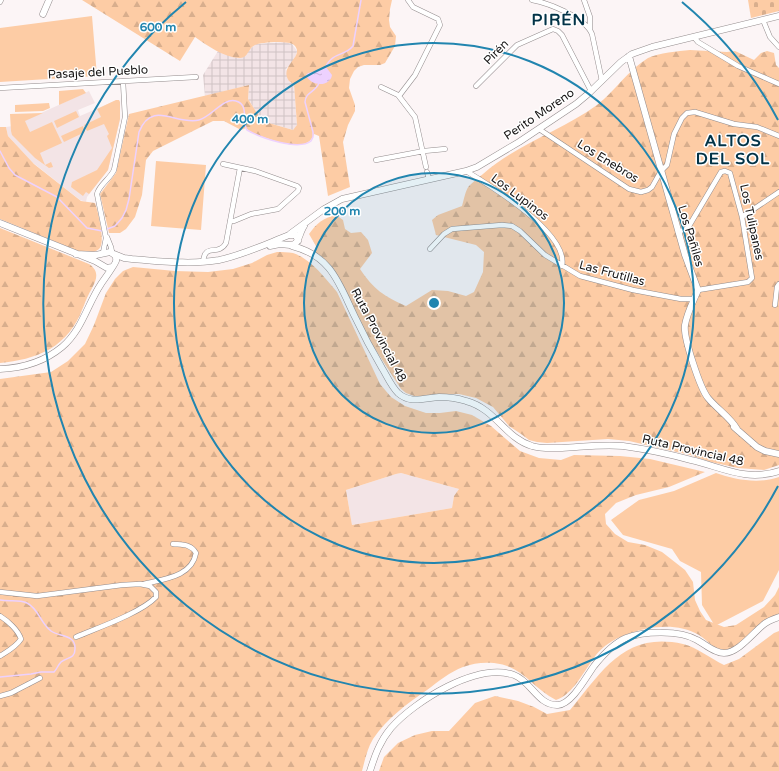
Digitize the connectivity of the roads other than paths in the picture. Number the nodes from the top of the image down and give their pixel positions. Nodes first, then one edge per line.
1 (49, 0) edge
2 (408, 0) edge
3 (532, 0) edge
4 (584, 0) edge
5 (43, 14) dead end
6 (779, 16) edge
7 (763, 20) junction
8 (590, 29) junction
9 (694, 37) junction
10 (779, 47) edge
11 (629, 56) junction
12 (196, 77) dead end
13 (123, 81) junction
14 (602, 81) junction
15 (779, 84) edge
16 (476, 86) dead end
17 (381, 87) dead end
18 (0, 88) edge
19 (591, 91) junction
20 (399, 96) junction
21 (539, 129) junction
22 (779, 136) edge
23 (445, 149) dead end
24 (423, 151) junction
25 (376, 160) dead end
26 (223, 164) dead end
27 (240, 168) junction
28 (466, 171) junction
29 (661, 171) junction
30 (429, 179) junction
31 (779, 192) edge
32 (742, 217) junction
33 (0, 223) edge
34 (230, 223) junction
35 (678, 232) junction
36 (105, 234) junction
37 (294, 237) junction
38 (291, 245) junction
39 (430, 249) dead end
40 (74, 253) junction
41 (112, 253) junction
42 (103, 254) junction
43 (315, 255) junction
44 (203, 263) junction
45 (102, 265) junction
46 (113, 266) junction
47 (562, 266) junction
48 (101, 284) junction
49 (779, 284) edge
50 (698, 290) junction
51 (694, 299) junction
52 (775, 305) dead end
53 (0, 369) edge
54 (779, 454) edge
55 (779, 471) edge
56 (173, 544) dead end
57 (140, 584) junction
58 (0, 592) edge
59 (0, 616) edge
60 (779, 617) edge
61 (76, 637) dead end
62 (0, 656) edge
63 (40, 678) dead end
64 (0, 696) edge
65 (370, 771) edge

1 - 5 main road
2 - 20 street
3 - 8 street
4 - 8 street
6 - 7 main road, Perito Moreno
7 - 9 main road, Perito Moreno
7 - 10 street
8 - 14 street
9 - 11 main road, Perito Moreno
9 - 15 street
11 - 14 main road, Perito Moreno
11 - 29 main road, Los Pañiles
12 - 13 street, Pasaje del Pueblo
13 - 18 street, Pasaje del Pueblo
13 - 36 street
14 - 19 main road, Perito Moreno
16 - 19 street, Pirén
17 - 20 street
19 - 21 main road, Perito Moreno
20 - 24 street
21 - 28 main road, Perito Moreno
21 - 29 street, Los Enebros
22 - 29 street
23 - 24 street
24 - 25 street
24 - 30 street
26 - 27 street
27 - 34 street
27 - 34 street
28 - 30 main road, Perito Moreno
28 - 47 street, Los Lupinos
29 - 35 main road, Los Pañiles
30 - 37 main road, Perito Moreno
31 - 32 street
32 - 35 street, Los Tulipanes
32 - 50 street, Los Tulipanes
33 - 40 main road, Ruta Provincial 48
34 - 44 street
35 - 50 main road, Los Pañiles
36 - 41 street
36 - 42 street
37 - 38 main road
37 - 38 main road
37 - 43 main road, Ruta Provincial 48
37 - 44 main road, Ruta Provincial 48
38 - 43 main road, Ruta Provincial 48
38 - 44 main road, Ruta Provincial 48
39 - 47 street, Las Frutillas
40 - 42 main road, Ruta Provincial 48
40 - 45 main road, Ruta Provincial 48
41 - 42 main road, Ruta Provincial 48
41 - 44 main road, Ruta Provincial 48
41 - 46 main road
42 - 45 main road
43 - 55 main road, Ruta Provincial 48
44 - 46 main road, Ruta Provincial 48
45 - 46 main road, Ruta Provincial 48
45 - 48 main road
46 - 48 main road
47 - 51 street, Las Frutillas
48 - 53 main road
49 - 52 street
50 - 51 main road
51 - 54 main road
56 - 57 street
57 - 58 street
57 - 61 street
59 - 62 street
60 - 65 main road
63 - 64 street

